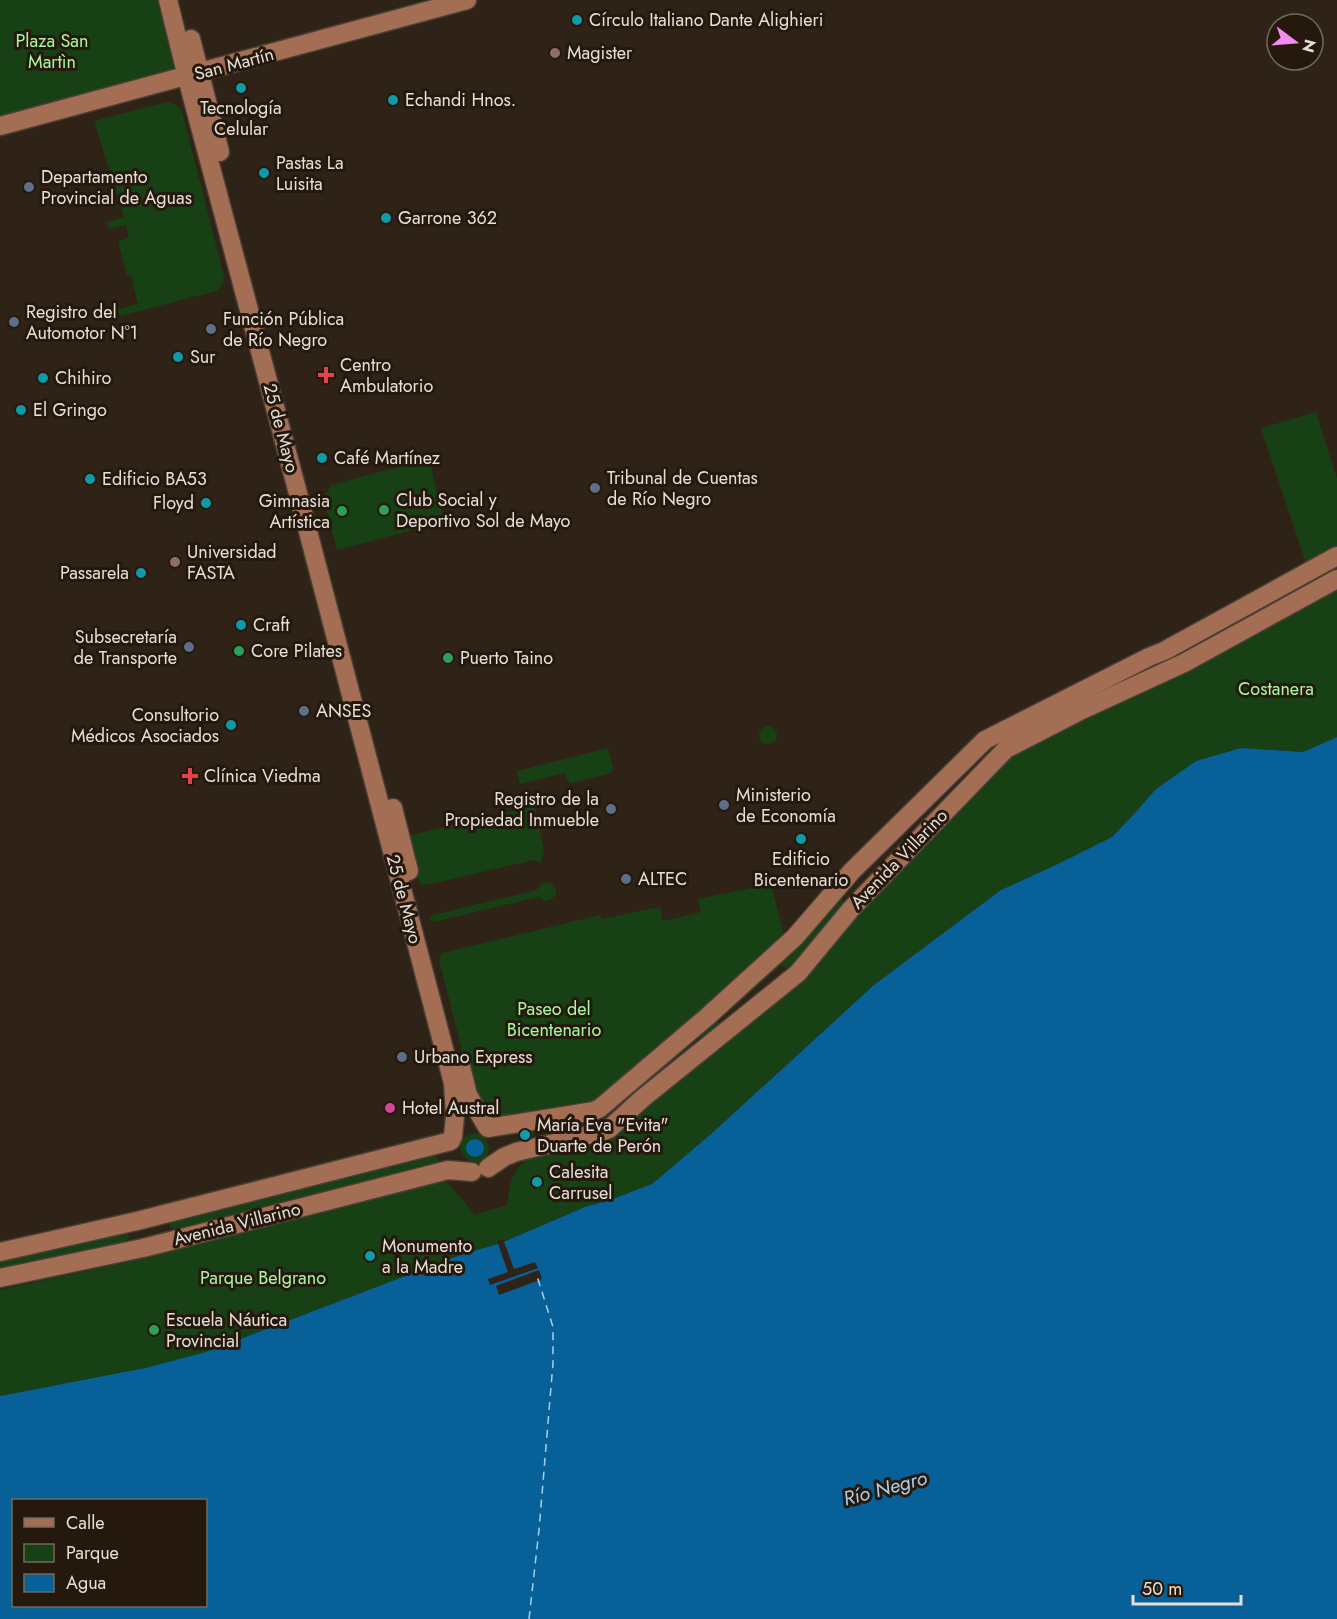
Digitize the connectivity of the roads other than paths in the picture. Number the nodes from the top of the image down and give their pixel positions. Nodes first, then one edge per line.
1 (168, 0) edge
2 (181, 0) edge
3 (467, 0) edge
4 (193, 75) junction
5 (0, 126) edge
6 (1337, 556) edge
7 (1337, 579) edge
8 (488, 1128) junction
9 (452, 1139) junction
10 (480, 1170) junction
11 (0, 1252) edge
12 (0, 1278) edge

1 - 4 main road, 25 de Mayo
2 - 4 main road, 25 de Mayo
3 - 4 main road, San Martín
4 - 5 main road, San Martín
4 - 8 main road, 25 de Mayo
4 - 9 main road, 25 de Mayo
6 - 8 main road, Avenida Villarino
7 - 10 main road, Avenida Villarino
8 - 9 main road
8 - 10 main road, 25 de Mayo
9 - 10 main road, 25 de Mayo
9 - 11 main road, Avenida Villarino
10 - 12 main road, Avenida Villarino

